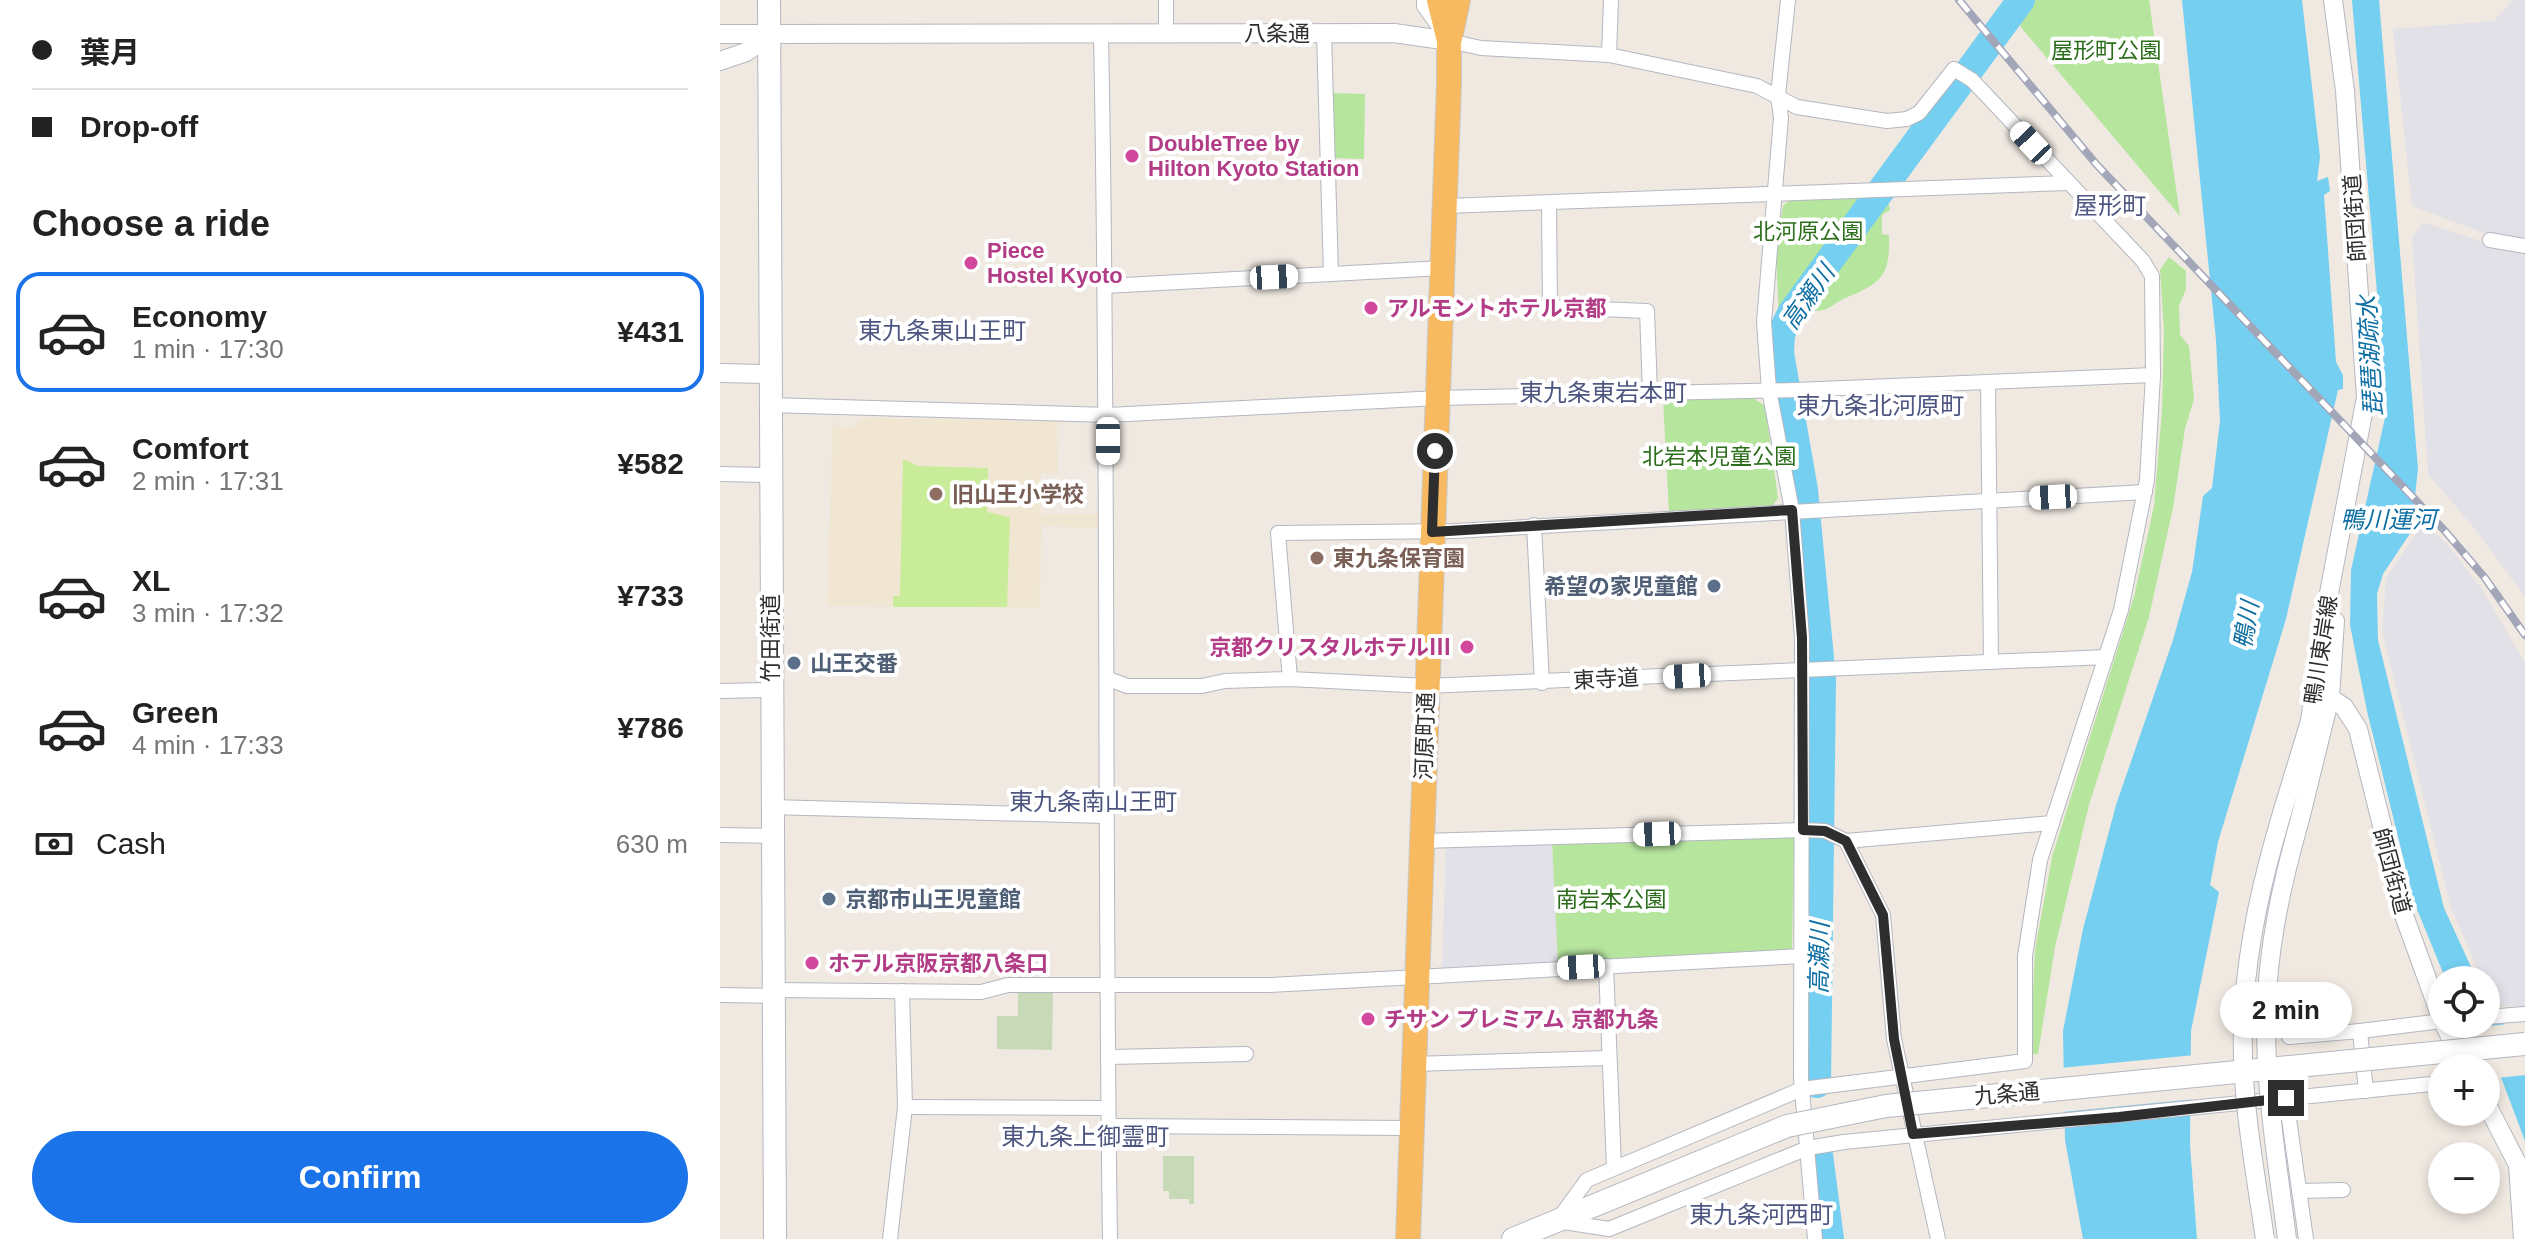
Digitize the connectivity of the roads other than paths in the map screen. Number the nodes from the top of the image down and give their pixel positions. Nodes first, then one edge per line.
1 (769, 0) edge
2 (1166, 0) edge
3 (1424, 0) edge
4 (1439, 0) edge
5 (1458, 0) edge
6 (1469, 0) edge
7 (1611, 0) edge
8 (1788, 0) edge
9 (2333, 0) edge
10 (1324, 33) junction
11 (720, 34) edge
12 (1101, 34) junction
13 (1166, 34) junction
14 (769, 36) junction
15 (1449, 41) junction
16 (1609, 55) junction
17 (720, 61) edge
18 (1778, 95) junction
19 (2067, 183) junction
20 (1776, 194) junction
21 (1549, 203) junction
22 (1446, 206) junction
23 (2490, 240) dead end
24 (2525, 246) edge
25 (1443, 268) junction
26 (1331, 274) junction
27 (1105, 286) junction
28 (720, 373) edge
29 (770, 374) junction
30 (2153, 375) junction
31 (1988, 382) junction
32 (1774, 390) junction
33 (1650, 392) junction
34 (1438, 398) junction
35 (770, 405) junction
36 (1108, 415) junction
37 (720, 474) edge
38 (770, 475) junction
39 (2145, 492) junction
40 (1991, 500) junction
41 (1795, 511) junction
42 (1534, 525) junction
43 (1432, 532) junction
44 (2333, 578) joint
45 (2106, 657) junction
46 (1991, 662) junction
47 (1807, 670) junction
48 (1109, 679) junction
49 (1290, 679) junction
50 (1542, 683) junction
51 (1427, 686) junction
52 (770, 690) junction
53 (720, 691) edge
54 (2323, 693) junction
55 (771, 807) junction
56 (1104, 816) junction
57 (2291, 816) junction
58 (2052, 823) junction
59 (1813, 830) junction
60 (720, 835) edge
61 (771, 836) junction
62 (1421, 841) junction
63 (1846, 841) junction
64 (1802, 956) junction
65 (1606, 966) junction
66 (1416, 977) junction
67 (2428, 981) edge
68 (1107, 985) junction
69 (902, 991) junction
70 (773, 993) junction
71 (720, 995) edge
72 (2522, 1014) edge
73 (2500, 1016) edge
74 (2428, 1024) edge
75 (2360, 1031) junction
76 (2289, 1037) dead end
77 (2525, 1044) edge
78 (1246, 1054) dead end
79 (1110, 1057) junction
80 (1609, 1058) junction
81 (1413, 1064) junction
82 (2267, 1069) junction
83 (2245, 1071) junction
84 (1901, 1075) junction
85 (2428, 1084) edge
86 (1802, 1089) junction
87 (2366, 1091) junction
88 (2286, 1098) junction
89 (905, 1107) junction
90 (1108, 1108) junction
91 (1108, 1126) junction
92 (2498, 1126) edge
93 (1410, 1128) junction
94 (1913, 1134) junction
95 (1808, 1148) junction
96 (1614, 1167) junction
97 (2343, 1190) dead end
98 (2299, 1191) junction
99 (1557, 1221) junction
100 (778, 1233) edge
101 (759, 1239) edge
102 (890, 1239) edge
103 (1110, 1239) edge
104 (1408, 1239) edge
105 (1513, 1239) edge
106 (1815, 1239) edge
107 (1938, 1239) edge
108 (2265, 1239) edge
109 (2287, 1239) edge
110 (2306, 1239) edge
111 (2523, 1239) edge

1 - 14 main road, 竹田街道
2 - 13 street
3 - 15 street
4 - 15 highway, 河原町通
5 - 15 highway, 河原町通
6 - 15 street
7 - 16 street
8 - 18 street
9 - 44 street, 師団街道
10 - 13 street, 八条通
10 - 15 street, 八条通
10 - 26 street
11 - 14 street, 八条通
12 - 13 street, 八条通
12 - 14 street, 八条通
12 - 27 street
14 - 17 street, 八条通
14 - 29 main road, 竹田街道
15 - 16 street, 八条通
15 - 22 highway, 河原町通
16 - 18 street, 八条通
18 - 19 street, 八条通
18 - 20 street
19 - 20 street
19 - 30 street
20 - 21 street
20 - 32 street
21 - 22 street
21 - 33 street
22 - 25 highway, 河原町通
23 - 24 street
25 - 26 street
25 - 34 highway, 河原町通
26 - 27 street
27 - 36 street
28 - 29 street
29 - 35 main road, 竹田街道
30 - 31 street
30 - 39 street
31 - 32 street
31 - 40 street
32 - 33 street
32 - 41 street
33 - 34 street
34 - 36 street
34 - 43 highway, 河原町通
35 - 36 street
35 - 38 main road, 竹田街道
36 - 48 street
37 - 38 street
38 - 52 main road, 竹田街道
39 - 40 street
39 - 45 street
40 - 41 street
40 - 46 street
41 - 42 street
41 - 47 street
42 - 43 street
42 - 50 street
43 - 49 street
43 - 51 highway, 河原町通
44 - 54 street, 鴨川東岸線
45 - 46 street, 東寺道
45 - 58 street
46 - 47 street, 東寺道
47 - 50 street, 東寺道
47 - 59 street
48 - 49 street, 東寺道
48 - 56 street
49 - 51 street, 東寺道
50 - 51 street, 東寺道
51 - 62 highway, 河原町通
52 - 53 street
52 - 55 main road, 竹田街道
54 - 57 street, 鴨川東岸線
54 - 67 street, 師団街道
55 - 56 street
55 - 61 main road, 竹田街道
56 - 68 street
57 - 82 street, 鴨川東岸線, bridge
57 - 83 street, 鴨川東岸線, bridge
58 - 63 street
58 - 84 street
59 - 62 street
59 - 63 street
59 - 64 street
60 - 61 street
61 - 70 main road, 竹田街道
62 - 66 highway, 河原町通
63 - 84 street
64 - 65 street
64 - 86 street
65 - 66 street
65 - 80 street
66 - 68 street
66 - 81 highway, 河原町通
68 - 69 street
68 - 79 street
69 - 70 street
69 - 89 street
70 - 71 street
70 - 100 main road, 竹田街道
72 - 73 street
74 - 75 street
75 - 76 street
75 - 87 street
77 - 82 main road, 九条通, bridge
78 - 79 street
79 - 90 street
80 - 81 street
80 - 96 street
81 - 93 highway, 河原町通
82 - 83 main road, 九条通, bridge
82 - 109 street, 鴨川東岸線, bridge
83 - 99 main road, 九条通, bridge
83 - 108 street, 鴨川東岸線, bridge
84 - 86 street
84 - 94 street
85 - 87 street
86 - 95 street
86 - 96 street
87 - 88 street
88 - 94 street
88 - 98 street
89 - 90 street
89 - 102 street
90 - 91 street
91 - 93 street
91 - 103 street
92 - 111 street
93 - 104 highway, 河原町通
94 - 95 street
94 - 107 street
95 - 99 street
95 - 106 street
96 - 99 street
97 - 98 street
98 - 110 street
99 - 105 main road, 九条通
100 - 101 main road

